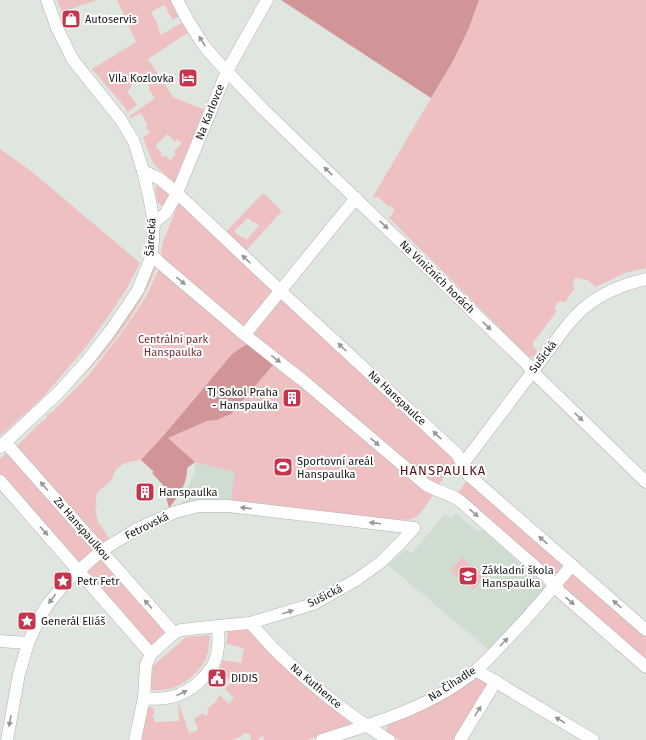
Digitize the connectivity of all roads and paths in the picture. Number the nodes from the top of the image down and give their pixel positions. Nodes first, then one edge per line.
1 (46, 0) edge
2 (177, 0) edge
3 (267, 0) edge
4 (227, 71) junction
5 (143, 171) junction
6 (177, 193) junction
7 (356, 198) junction
8 (154, 223) junction
9 (152, 254) junction
10 (646, 279) edge
11 (281, 291) junction
12 (245, 334) junction
13 (532, 371) junction
14 (3, 444) edge
15 (463, 464) junction
16 (0, 481) edge
17 (646, 482) edge
18 (414, 528) joint
19 (101, 551) junction
20 (572, 565) junction
21 (78, 571) junction
22 (555, 586) junction
23 (250, 623) junction
24 (218, 626) junction
25 (646, 630) edge
26 (174, 633) junction
27 (0, 641) edge
28 (28, 643) junction
29 (151, 654) junction
30 (646, 667) edge
31 (476, 670) junction
32 (496, 681) junction
33 (144, 698) junction
34 (366, 726) junction
35 (7, 740) edge
36 (136, 740) edge
37 (322, 740) edge
38 (389, 740) edge
39 (460, 740) edge
40 (593, 740) edge

1 - 5 street, Šárecká
4 -> 2 street, Na Viničních horách
3 - 4 street, Na Karlovce
4 - 6 street, Na Karlovce
7 -> 4 street, Na Viničních horách
5 - 6 street, Na Hanspaulce
5 - 8 street, Šárecká
6 - 8 street, Na Karlovce
11 -> 6 street, Na Hanspaulce
7 - 11 street
7 -> 13 street, Na Viničních horách
8 - 9 street, Šárecká
9 -> 12 street
9 - 14 street, Šárecká
10 - 13 street, Sušická
11 - 12 street
15 -> 11 street, Na Hanspaulce
12 -> 22 street
13 - 15 street, Sušická
13 -> 17 street, Na Viničních horách
19 -> 14 street, Za Hanspaulkou
20 -> 15 street, Na Hanspaulce
16 -> 21 street
18 -> 19 street, Fetrovská
23 -> 18 street, Sušická
19 - 21 street, Fetrovská
26 -> 19 street, Za Hanspaulkou
20 - 22 street, Na Čihadle
25 -> 20 street, Na Hanspaulce
21 -> 28 street, Fetrovská
21 - 29 street
22 -> 30 street
31 -> 22 street, Na Čihadle
23 - 24 street, Sušická
23 - 34 street, Na Kuthence
24 - 26 street
33 -> 24 street
26 - 29 street
27 - 28 street
28 -> 35 street, Fetrovská
29 - 33 street
31 - 32 street
31 - 34 street, Na Čihadle
39 -> 32 street
40 -> 32 street
33 - 36 street
34 - 37 street, Na Čihadle
34 - 38 street, Na Kuthence

